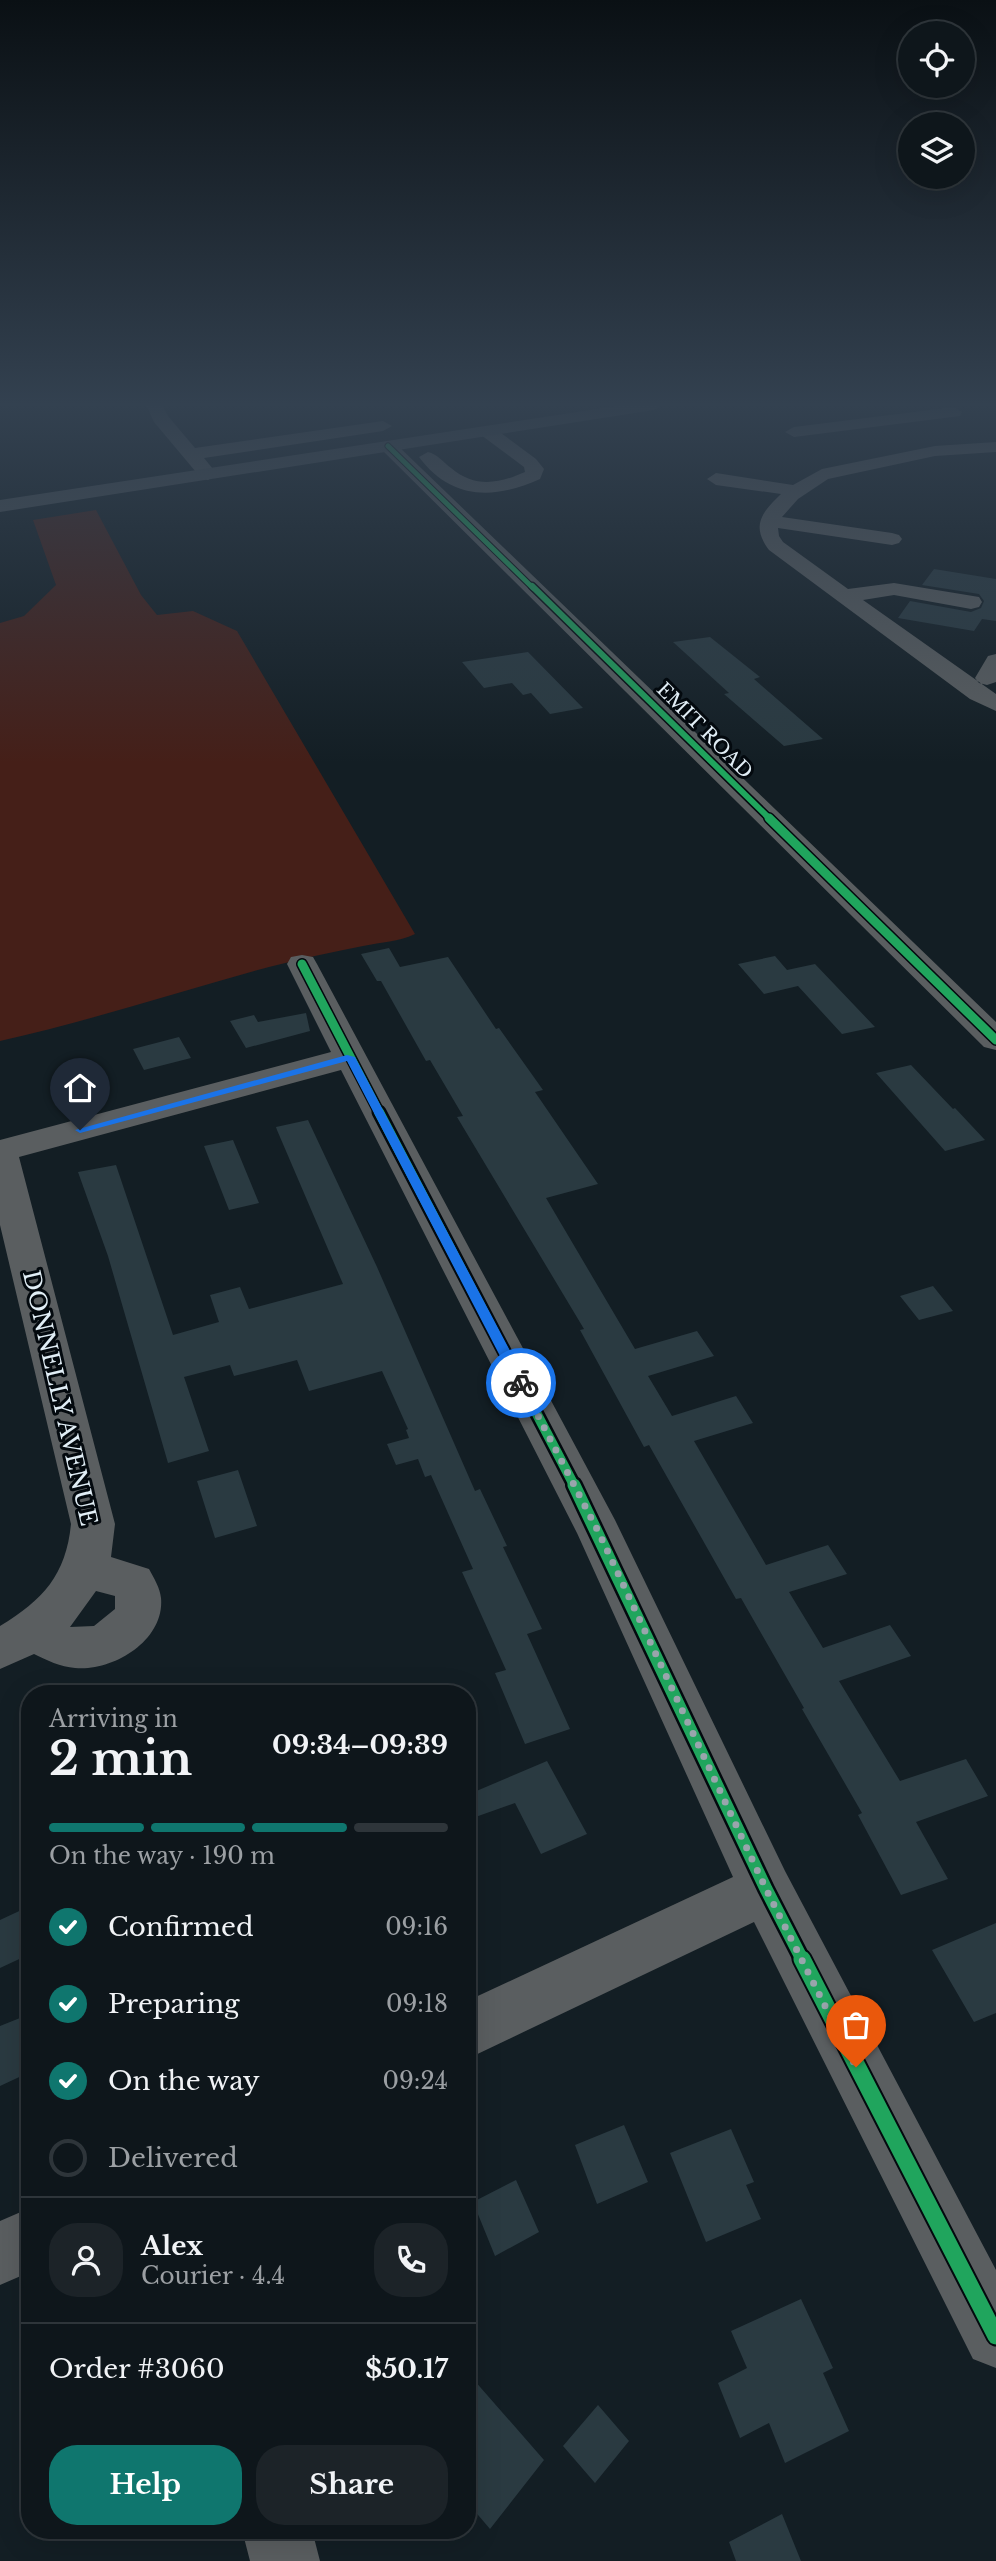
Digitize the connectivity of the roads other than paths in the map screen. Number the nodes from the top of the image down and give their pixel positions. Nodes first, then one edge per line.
1 (481, 525) edge
2 (769, 525) edge
3 (795, 525) edge
4 (892, 539) dead end
5 (844, 596) junction
6 (971, 602) dead end
7 (986, 676) edge
8 (996, 704) edge
9 (302, 964) dead end
10 (996, 1040) edge
11 (350, 1057) junction
12 (0, 1151) edge
13 (85, 1569) junction
14 (16, 1640) edge
15 (766, 1889) junction
16 (476, 2027) edge
17 (21, 2244) edge
18 (0, 2254) edge
19 (996, 2336) edge
20 (279, 2539) edge
21 (285, 2561) edge

1 - 10 street, EMIT ROAD
2 - 5 street
3 - 4 street
5 - 6 street
5 - 7 street
7 - 8 street
9 - 11 street
11 - 12 street
11 - 15 street
12 - 13 street, DONNELLY AVENUE
13 - 14 street, DONNELLY AVENUE
13 - 14 street
15 - 16 street
15 - 19 street
17 - 18 street
20 - 21 street

